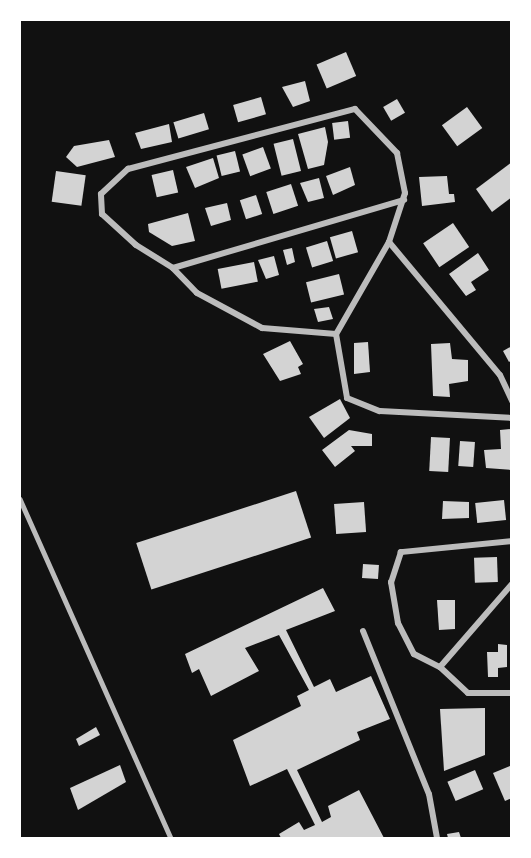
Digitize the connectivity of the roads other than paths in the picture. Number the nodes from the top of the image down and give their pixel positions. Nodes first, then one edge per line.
1 (404, 200) junction
2 (389, 242) junction
3 (173, 268) junction
4 (336, 334) junction
5 (512, 401) edge
6 (512, 418) edge
7 (20, 498) edge
8 (512, 541) edge
9 (512, 584) edge
10 (363, 632) dead end
11 (440, 667) junction
12 (512, 693) edge
13 (171, 838) edge
14 (437, 838) edge

1 - 2 street
1 - 3 street
1 - 3 street
2 - 4 street
2 - 5 street
3 - 4 street
4 - 6 street
7 - 13 lane
8 - 11 street
9 - 11 street
10 - 14 street
11 - 12 street

